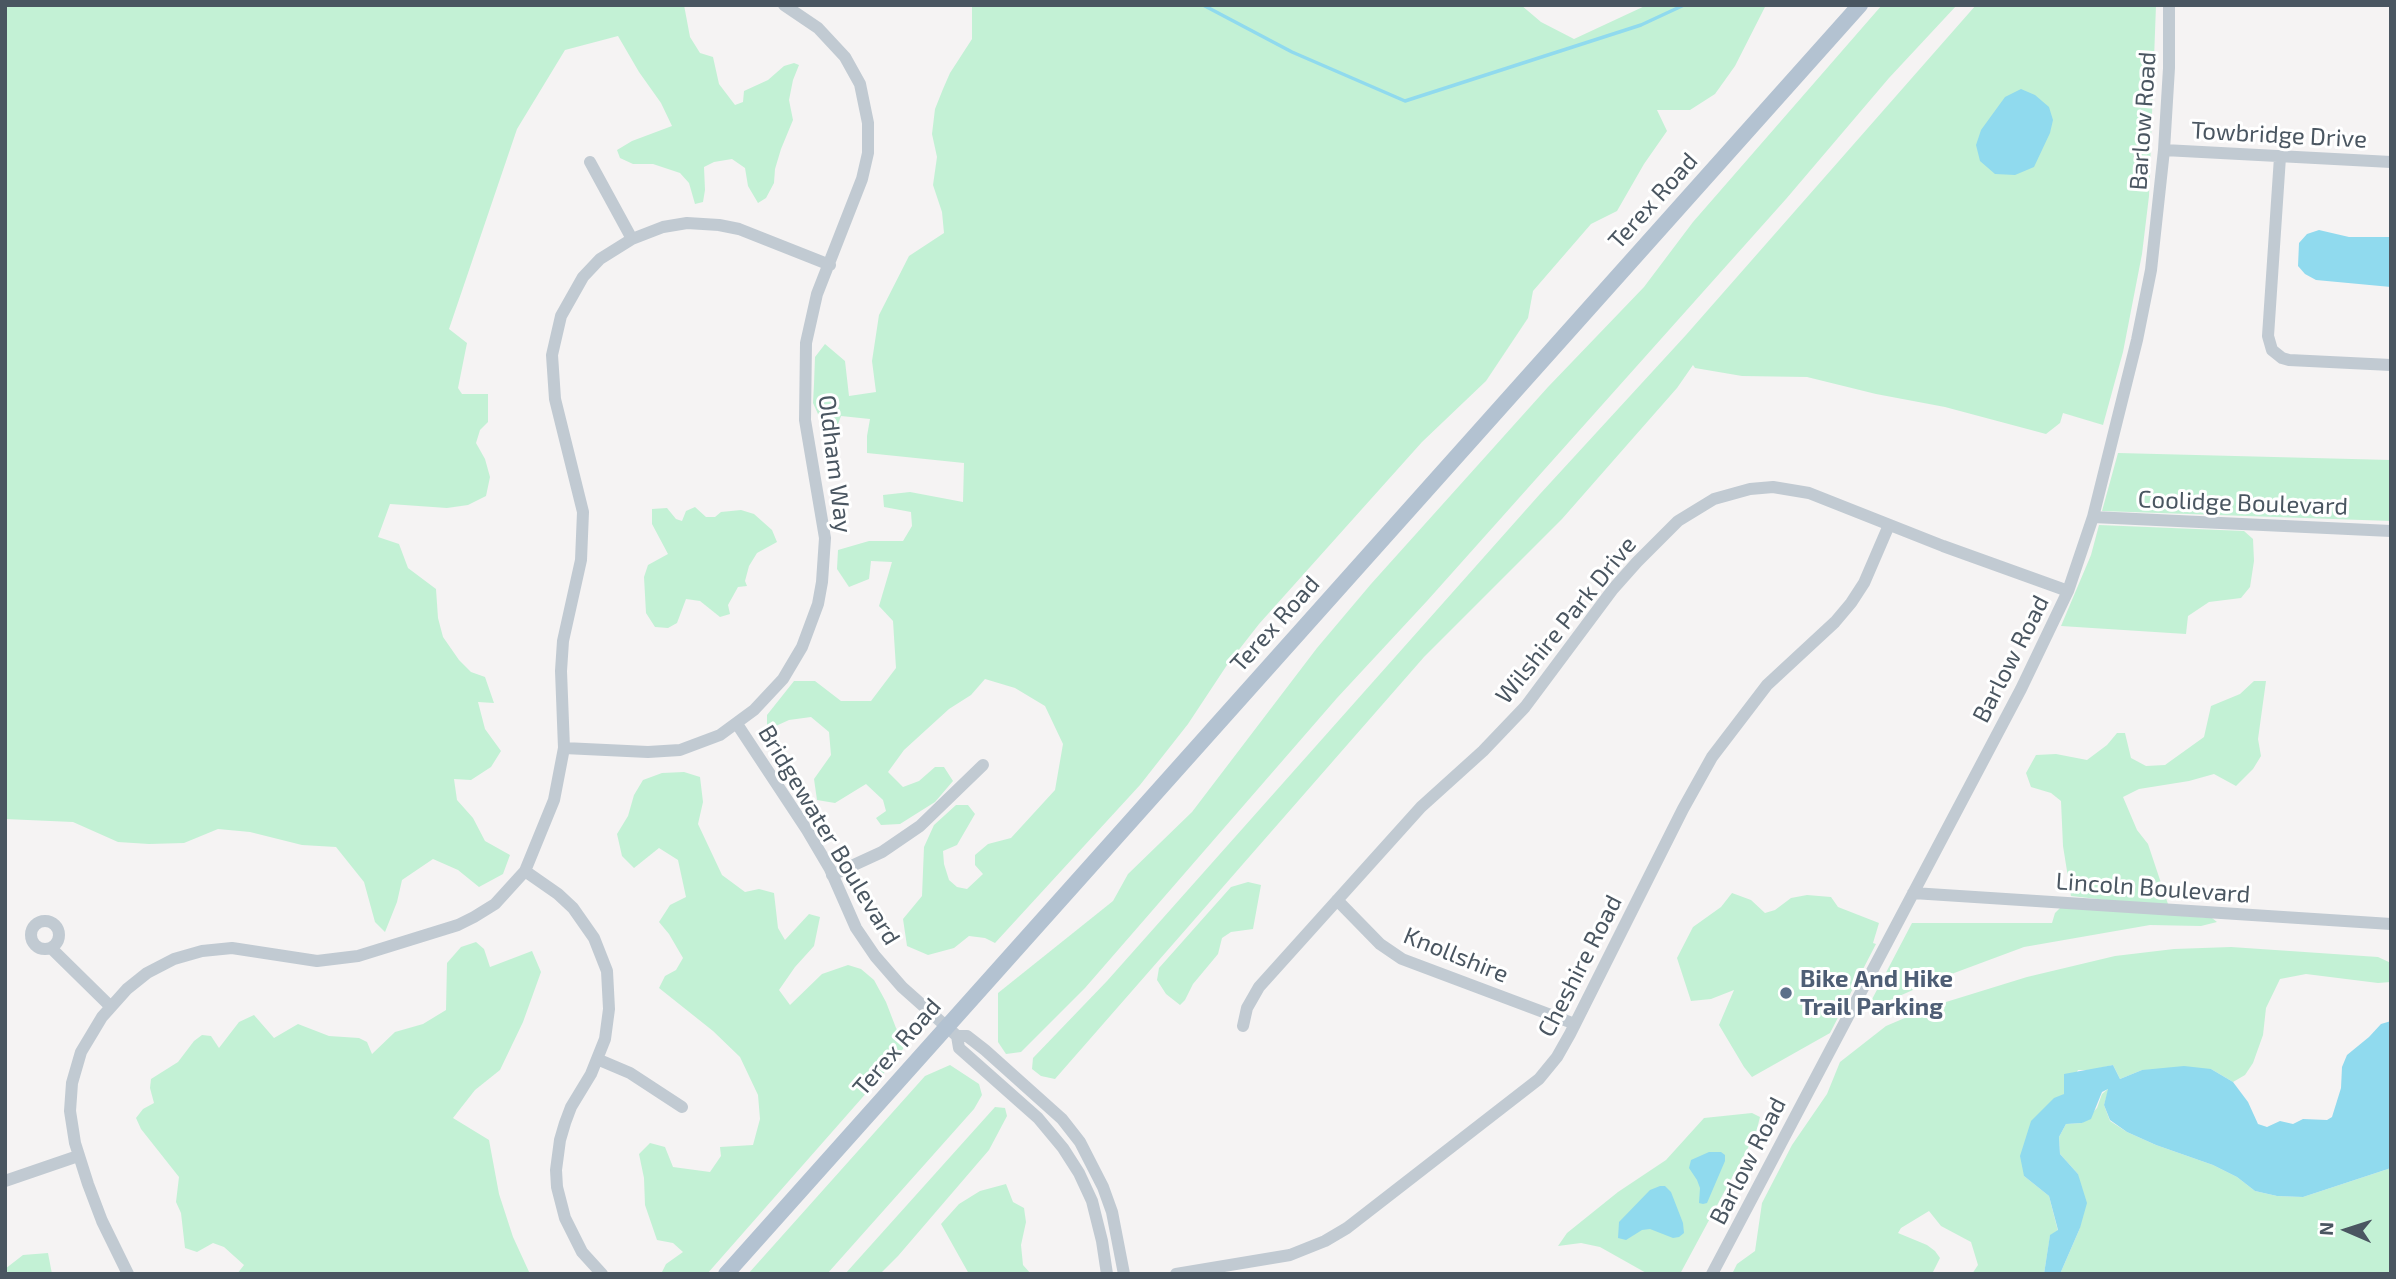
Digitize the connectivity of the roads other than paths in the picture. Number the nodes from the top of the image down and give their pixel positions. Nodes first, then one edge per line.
1 (784, 5) edge
2 (1860, 5) edge
3 (2169, 5) edge
4 (2164, 150) junction
5 (2280, 157) junction
6 (590, 162) dead end
7 (2391, 162) edge
8 (632, 239) junction
9 (830, 265) junction
10 (2391, 365) edge
11 (2093, 517) junction
12 (1889, 525) junction
13 (2391, 531) edge
14 (2068, 591) junction
15 (737, 724) junction
16 (564, 748) junction
17 (983, 765) dead end
18 (526, 871) junction
19 (832, 875) junction
20 (1913, 893) junction
21 (1337, 900) junction
22 (2391, 924) edge
23 (51, 948) dead end
24 (111, 1007) junction
25 (1575, 1024) junction
26 (1243, 1026) dead end
27 (951, 1031) junction
28 (597, 1059) junction
29 (1049, 1106) junction
30 (682, 1107) dead end
31 (1038, 1118) junction
32 (78, 1156) junction
33 (1093, 1166) junction
34 (1079, 1173) junction
35 (5, 1181) edge
36 (128, 1274) edge
37 (602, 1274) edge
38 (726, 1274) edge
39 (1107, 1274) edge
40 (1124, 1274) edge
41 (1176, 1274) edge
42 (1713, 1274) edge

1 - 9 street, Oldham Way
2 - 27 main road, Terex Road
3 - 4 street, Barlow Road
4 - 5 street, Towbridge Drive
4 - 11 street, Barlow Road
5 - 7 street, Towbridge Drive
5 - 10 street
6 - 8 street
8 - 9 street
8 - 16 street
9 - 15 street, Oldham Way
11 - 13 street, Coolidge Boulevard
11 - 14 street, Barlow Road
12 - 14 street, Wilshire Park Drive
12 - 21 street, Wilshire Park Drive
12 - 25 street, Cheshire Road
14 - 20 street, Barlow Road
15 - 16 street, Oldham Way
15 - 19 street, Bridgewater Boulevard
16 - 18 street
17 - 19 street
18 - 24 street
18 - 28 street
19 - 27 street, Bridgewater Boulevard
20 - 22 street, Lincoln Boulevard
20 - 42 street, Barlow Road
21 - 25 street, Knollshire
21 - 26 street, Wilshire Park Drive
23 - 24 street
24 - 32 street
25 - 41 street, Cheshire Road
27 - 29 street
27 - 31 street
27 - 38 main road, Terex Road
28 - 30 street
28 - 37 street
29 - 31 street
29 - 33 street
31 - 34 street
32 - 35 street
32 - 36 street
33 - 34 street
33 - 40 street
34 - 39 street

